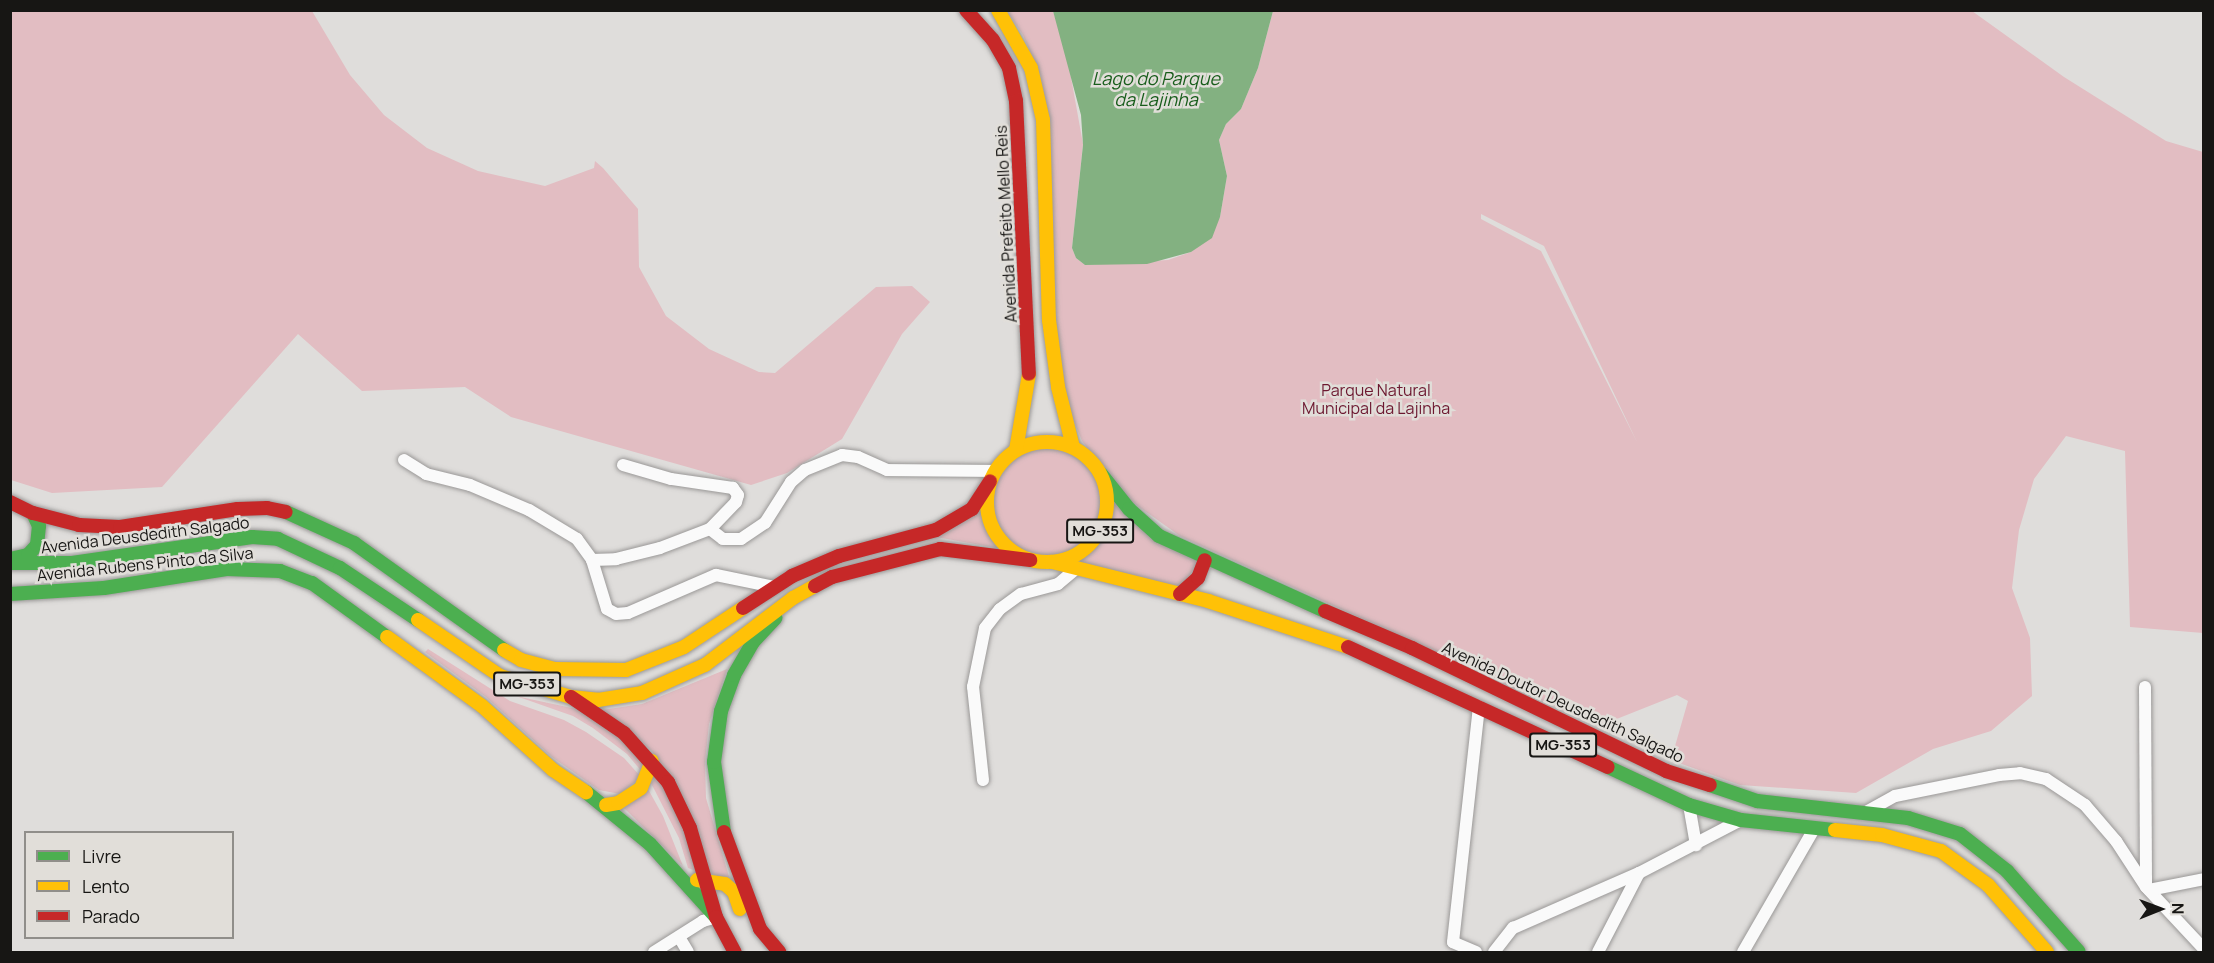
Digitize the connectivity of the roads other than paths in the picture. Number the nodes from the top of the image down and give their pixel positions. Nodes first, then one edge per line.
1 (966, 10) edge
2 (998, 10) edge
3 (1073, 447) junction
4 (1016, 450) junction
5 (404, 460) dead end
6 (623, 465) dead end
7 (1101, 474) junction
8 (993, 476) junction
9 (10, 502) edge
10 (33, 513) junction
11 (710, 529) junction
12 (592, 560) junction
13 (1030, 560) junction
14 (10, 561) edge
15 (1205, 561) junction
16 (1052, 562) junction
17 (1076, 569) junction
18 (774, 587) junction
19 (10, 594) edge
20 (1180, 594) junction
21 (793, 598) junction
22 (2145, 687) dead end
23 (571, 697) junction
24 (1479, 706) junction
25 (652, 761) junction
26 (983, 780) dead end
27 (606, 805) junction
28 (1689, 805) junction
29 (1866, 812) junction
30 (1741, 820) junction
31 (1814, 829) junction
32 (1696, 845) junction
33 (1639, 873) junction
34 (682, 877) junction
35 (2204, 879) edge
36 (706, 881) junction
37 (2147, 889) junction
38 (716, 917) junction
39 (679, 938) junction
40 (2204, 949) edge
41 (654, 952) edge
42 (688, 952) edge
43 (735, 952) edge
44 (768, 952) edge
45 (779, 952) edge
46 (1476, 952) edge
47 (1494, 952) edge
48 (1598, 952) edge
49 (1743, 952) edge
50 (2047, 952) edge
51 (2079, 952) edge

1 - 4 main road, Avenida Prefeito Mello Reis
2 - 3 main road
3 - 4 main road, MG-353
3 - 7 main road, MG-353
4 - 8 main road, MG-353
5 - 12 street
6 - 11 street
7 - 15 main road, Avenida Doutor Deusdedith Salgado / MG-353
7 - 16 main road, MG-353
8 - 11 street
8 - 13 main road, MG-353
8 - 18 main road, Avenida Deusdedith Salgado / MG-353
9 - 10 main road, Avenida Deusdedith Salgado / MG-353
10 - 14 main road
10 - 18 main road, Avenida Deusdedith Salgado / MG-353
11 - 12 street
12 - 18 street
13 - 16 main road, MG-353
13 - 21 main road, Avenida Deusdedith Salgado / MG-353
14 - 23 main road, Avenida Deusdedith Salgado / MG-353
15 - 20 main road
15 - 29 main road, Avenida Doutor Deusdedith Salgado / MG-353
16 - 17 main road, MG-353
17 - 20 main road, MG-353
17 - 26 street
19 - 27 main road, Avenida Rubens Pinto da Silva
20 - 24 main road, MG-353
21 - 23 main road, Avenida Deusdedith Salgado / MG-353
21 - 45 main road
22 - 37 street
23 - 25 main road
24 - 28 main road, MG-353
24 - 46 street
25 - 27 main road
25 - 36 main road
27 - 34 main road, Avenida Rubens Pinto da Silva
28 - 30 main road, MG-353
28 - 32 street
29 - 37 street
29 - 51 main road, Avenida Doutor Deusdedith Salgado / MG-353
30 - 31 main road, MG-353
30 - 32 street
31 - 49 street
31 - 50 main road, MG-353
32 - 33 street
33 - 47 street
33 - 48 street
34 - 36 main road
34 - 38 main road, Avenida Rubens Pinto da Silva
35 - 37 street
36 - 38 main road
36 - 44 main road
37 - 40 street
38 - 39 street
38 - 43 main road
39 - 41 street
39 - 42 street

